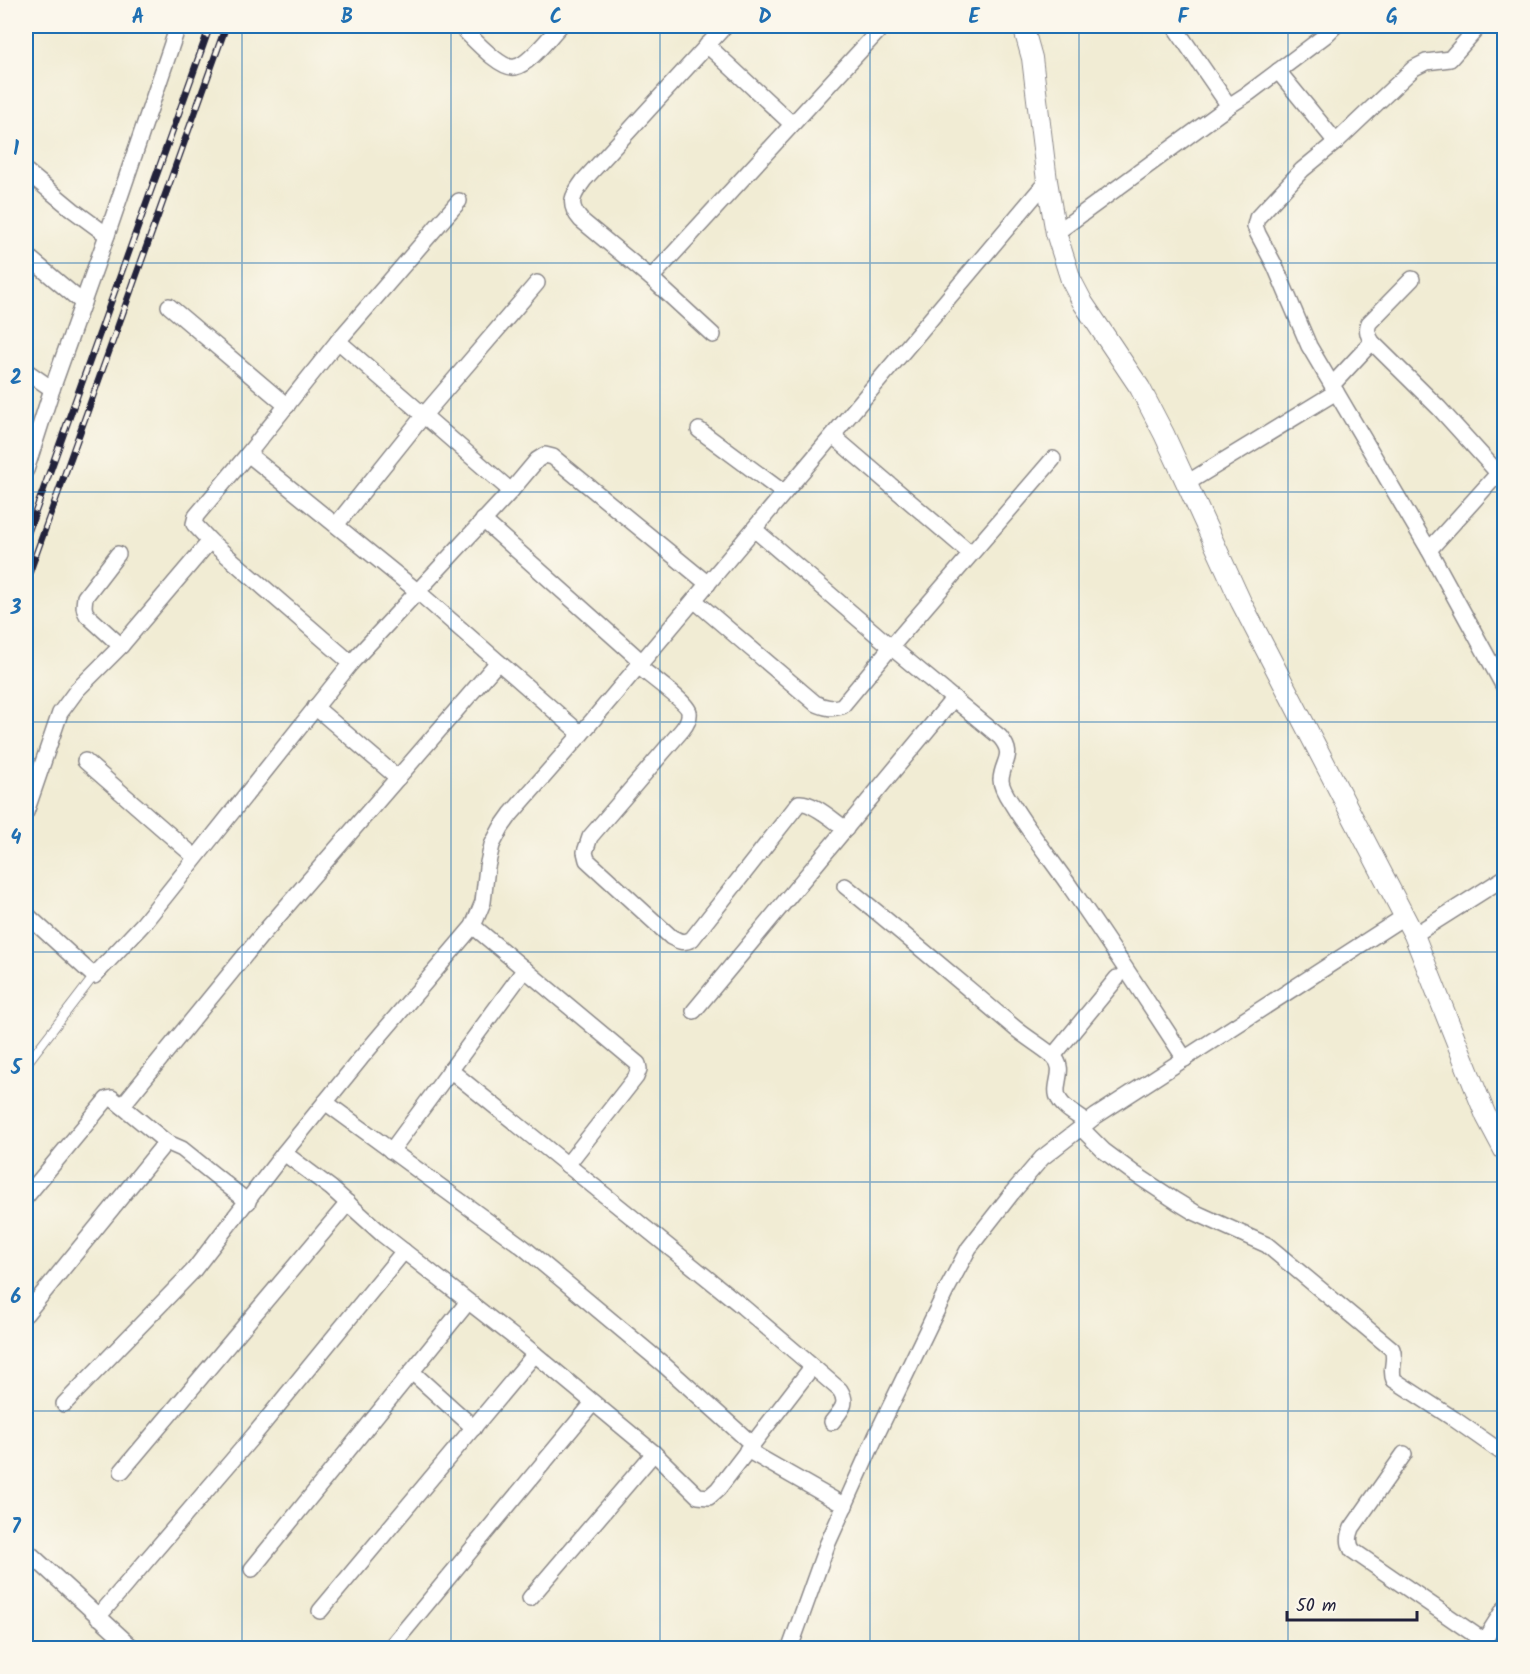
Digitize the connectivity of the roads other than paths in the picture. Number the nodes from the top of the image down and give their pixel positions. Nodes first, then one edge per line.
1 (178, 26) edge
2 (460, 26) edge
3 (560, 26) edge
4 (725, 26) edge
5 (883, 26) edge
6 (1023, 26) edge
7 (1174, 26) edge
8 (1335, 26) edge
9 (1479, 26) edge
10 (707, 45) junction
11 (1278, 71) junction
12 (1229, 106) junction
13 (792, 124) junction
14 (1336, 142) junction
15 (26, 171) edge
16 (1047, 181) junction
17 (459, 201) dead end
18 (1056, 233) junction
19 (107, 236) junction
20 (26, 255) edge
21 (651, 278) junction
22 (1412, 279) dead end
23 (537, 283) dead end
24 (83, 303) junction
25 (170, 306) dead end
26 (713, 335) dead end
27 (338, 341) junction
28 (1372, 342) junction
29 (26, 371) edge
30 (1334, 388) junction
31 (52, 389) junction
32 (287, 406) junction
33 (424, 415) junction
34 (699, 430) dead end
35 (833, 436) junction
36 (248, 454) junction
37 (1053, 459) dead end
38 (26, 470) edge
39 (1502, 470) edge
40 (1187, 483) junction
41 (511, 490) junction
42 (784, 493) junction
43 (483, 520) junction
44 (336, 525) junction
45 (754, 529) junction
46 (210, 541) junction
47 (1429, 550) junction
48 (118, 554) dead end
49 (971, 554) junction
50 (708, 584) junction
51 (417, 591) junction
52 (694, 600) junction
53 (121, 646) junction
54 (891, 647) junction
55 (498, 662) junction
56 (351, 663) junction
57 (640, 664) junction
58 (1504, 687) edge
59 (954, 698) junction
60 (315, 707) junction
61 (581, 734) junction
62 (85, 761) dead end
63 (398, 778) junction
64 (26, 812) edge
65 (846, 830) junction
66 (195, 857) junction
67 (1504, 878) edge
68 (845, 886) dead end
69 (26, 914) edge
70 (1405, 916) junction
71 (473, 926) junction
72 (1414, 934) junction
73 (525, 969) junction
74 (94, 976) junction
75 (1118, 978) dead end
76 (694, 1011) dead end
77 (1053, 1056) junction
78 (1185, 1059) junction
79 (28, 1062) dead end
80 (450, 1070) junction
81 (325, 1102) junction
82 (122, 1106) junction
83 (1084, 1125) junction
84 (166, 1142) junction
85 (1504, 1150) edge
86 (391, 1151) junction
87 (284, 1153) junction
88 (567, 1165) junction
89 (26, 1197) edge
90 (248, 1202) junction
91 (348, 1203) junction
92 (404, 1251) junction
93 (468, 1302) junction
94 (26, 1314) edge
95 (535, 1354) junction
96 (812, 1367) junction
97 (412, 1372) junction
98 (593, 1403) junction
99 (64, 1404) dead end
100 (832, 1422) dead end
101 (474, 1428) junction
102 (749, 1447) junction
103 (654, 1453) junction
104 (1404, 1454) dead end
105 (1504, 1454) edge
106 (122, 1471) dead end
107 (844, 1506) junction
108 (26, 1550) edge
109 (252, 1569) dead end
110 (530, 1599) dead end
111 (1504, 1609) edge
112 (320, 1611) dead end
113 (98, 1617) junction
114 (1482, 1645) edge
115 (133, 1648) edge
116 (390, 1648) edge
117 (790, 1648) edge

1 - 19 street
2 - 3 street
4 - 10 street
5 - 13 street
6 - 16 street
7 - 12 street
8 - 11 street
9 - 14 street
10 - 13 street
10 - 21 street
11 - 12 street
11 - 14 street
12 - 18 street
13 - 21 street
14 - 30 street
15 - 19 street
16 - 18 street
16 - 35 street
17 - 27 street
18 - 40 street
19 - 24 street
20 - 24 street
21 - 26 street
22 - 28 street
23 - 33 street
24 - 31 street
25 - 32 street
27 - 32 street
27 - 33 street
28 - 30 street
28 - 39 street
29 - 31 street
30 - 40 street
30 - 47 street
31 - 38 street
32 - 36 street
33 - 41 street
33 - 44 street
34 - 42 street
35 - 42 street
35 - 49 street
36 - 44 street
36 - 46 street
37 - 49 street
39 - 47 street
40 - 70 street
41 - 43 street
41 - 50 street
42 - 45 street
43 - 51 street
43 - 57 street
44 - 51 street
45 - 50 street
45 - 54 street
46 - 53 street
46 - 56 street
47 - 58 street
48 - 53 street
49 - 54 street
50 - 52 street
51 - 55 street
51 - 56 street
52 - 54 street
52 - 57 street
53 - 64 street
54 - 59 street
55 - 61 street
55 - 63 street
56 - 60 street
57 - 61 street
57 - 65 street
59 - 65 street
59 - 78 street
60 - 63 street
60 - 66 street
61 - 71 street
62 - 66 street
63 - 82 street
65 - 76 street
66 - 74 street
67 - 72 street
68 - 77 street
69 - 74 street
70 - 72 street
70 - 78 street
71 - 73 street
71 - 81 street
72 - 85 street
73 - 80 street
73 - 88 street
74 - 79 lane
75 - 77 street
77 - 83 street
78 - 83 street
80 - 86 street
80 - 88 street
81 - 86 street
81 - 87 street
82 - 84 street
82 - 89 street
83 - 105 street
83 - 107 street
84 - 90 street
84 - 94 street
86 - 102 street
87 - 90 street
87 - 91 street
88 - 96 street
90 - 99 street
91 - 92 street
91 - 106 street
92 - 93 street
92 - 113 street
93 - 95 street
93 - 97 street
95 - 98 street
95 - 101 street
96 - 100 street
96 - 102 street
97 - 101 street
97 - 109 street
98 - 103 street
98 - 116 street
101 - 112 street
102 - 103 street
102 - 107 street
103 - 110 street
104 - 114 street
107 - 117 street
108 - 113 street
111 - 114 street
113 - 115 street

